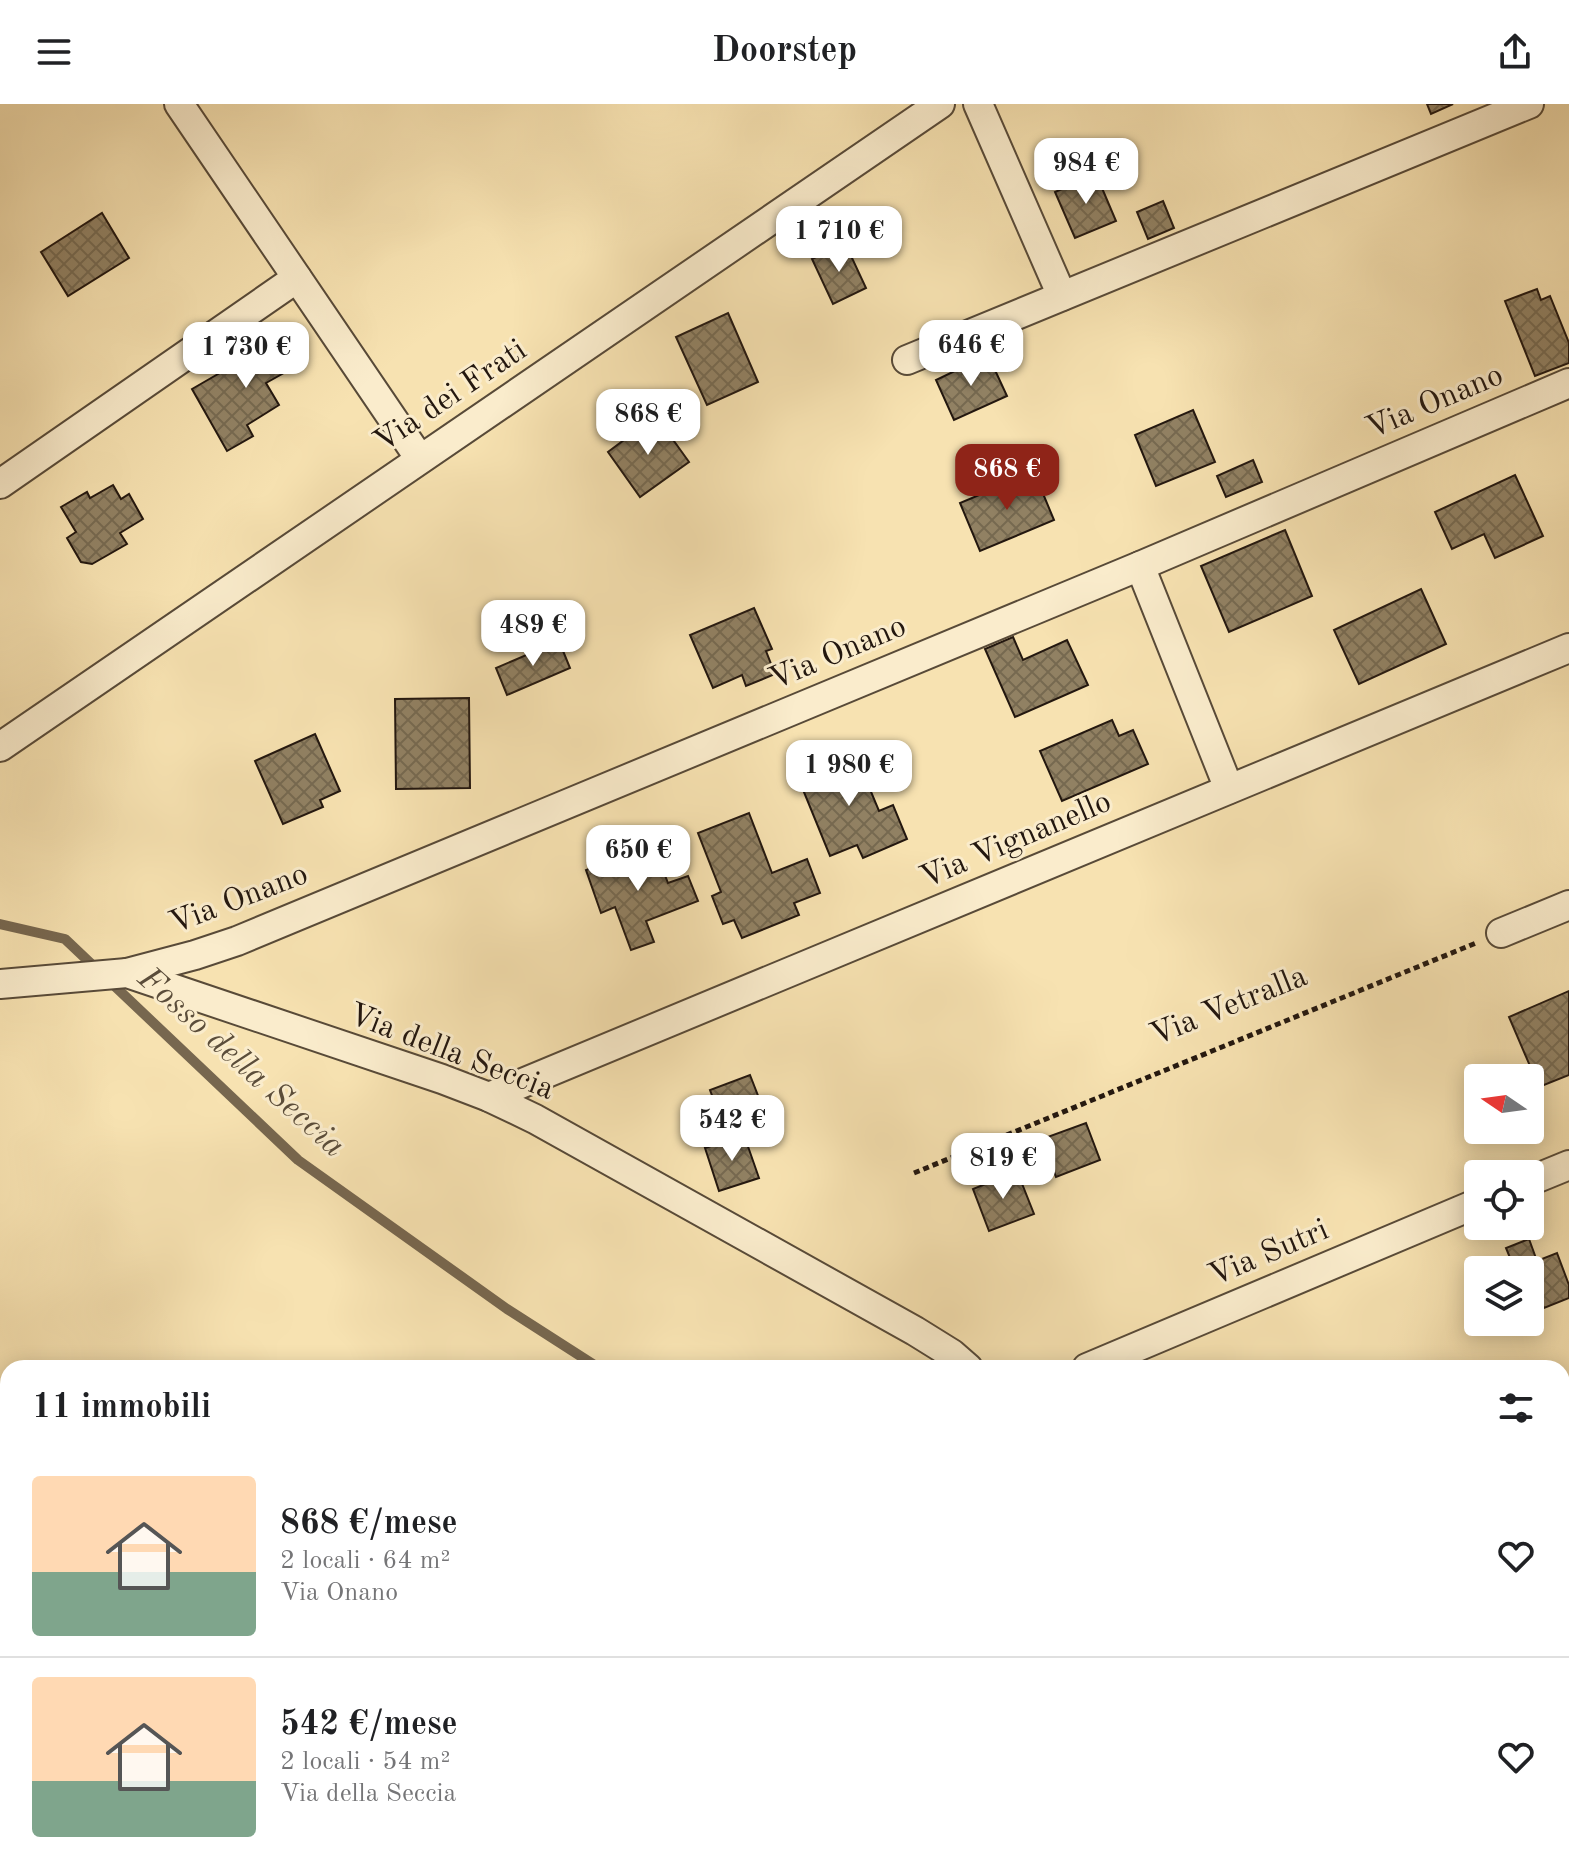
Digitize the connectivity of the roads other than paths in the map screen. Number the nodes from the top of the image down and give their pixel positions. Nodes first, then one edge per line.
1 (179, 104) edge
2 (940, 104) edge
3 (978, 104) edge
4 (1529, 104) edge
5 (297, 278) junction
6 (1062, 296) junction
7 (907, 360) dead end
8 (1569, 383) edge
9 (420, 459) junction
10 (0, 484) edge
11 (1140, 566) junction
12 (1569, 648) edge
13 (0, 747) edge
14 (1229, 789) junction
15 (1569, 905) edge
16 (1501, 933) road end
17 (127, 973) junction
18 (0, 984) edge
19 (489, 1097) junction
20 (1569, 1165) edge
21 (1544, 1175) edge
22 (1464, 1209) edge
23 (959, 1360) edge
24 (1106, 1360) edge

1 - 5 street
2 - 9 street, Via dei Frati
3 - 6 street
4 - 6 street
5 - 9 street
5 - 10 street
6 - 7 street
8 - 11 street, Via Onano
9 - 13 street, Via dei Frati
11 - 14 street
11 - 17 street, Via Onano
12 - 14 street, Via Vignanello
14 - 19 street, Via Vignanello
15 - 16 street
17 - 18 street, Via della Seccia
17 - 19 street, Via della Seccia
19 - 23 street, Via della Seccia
20 - 21 street
22 - 24 street, Via Sutri

